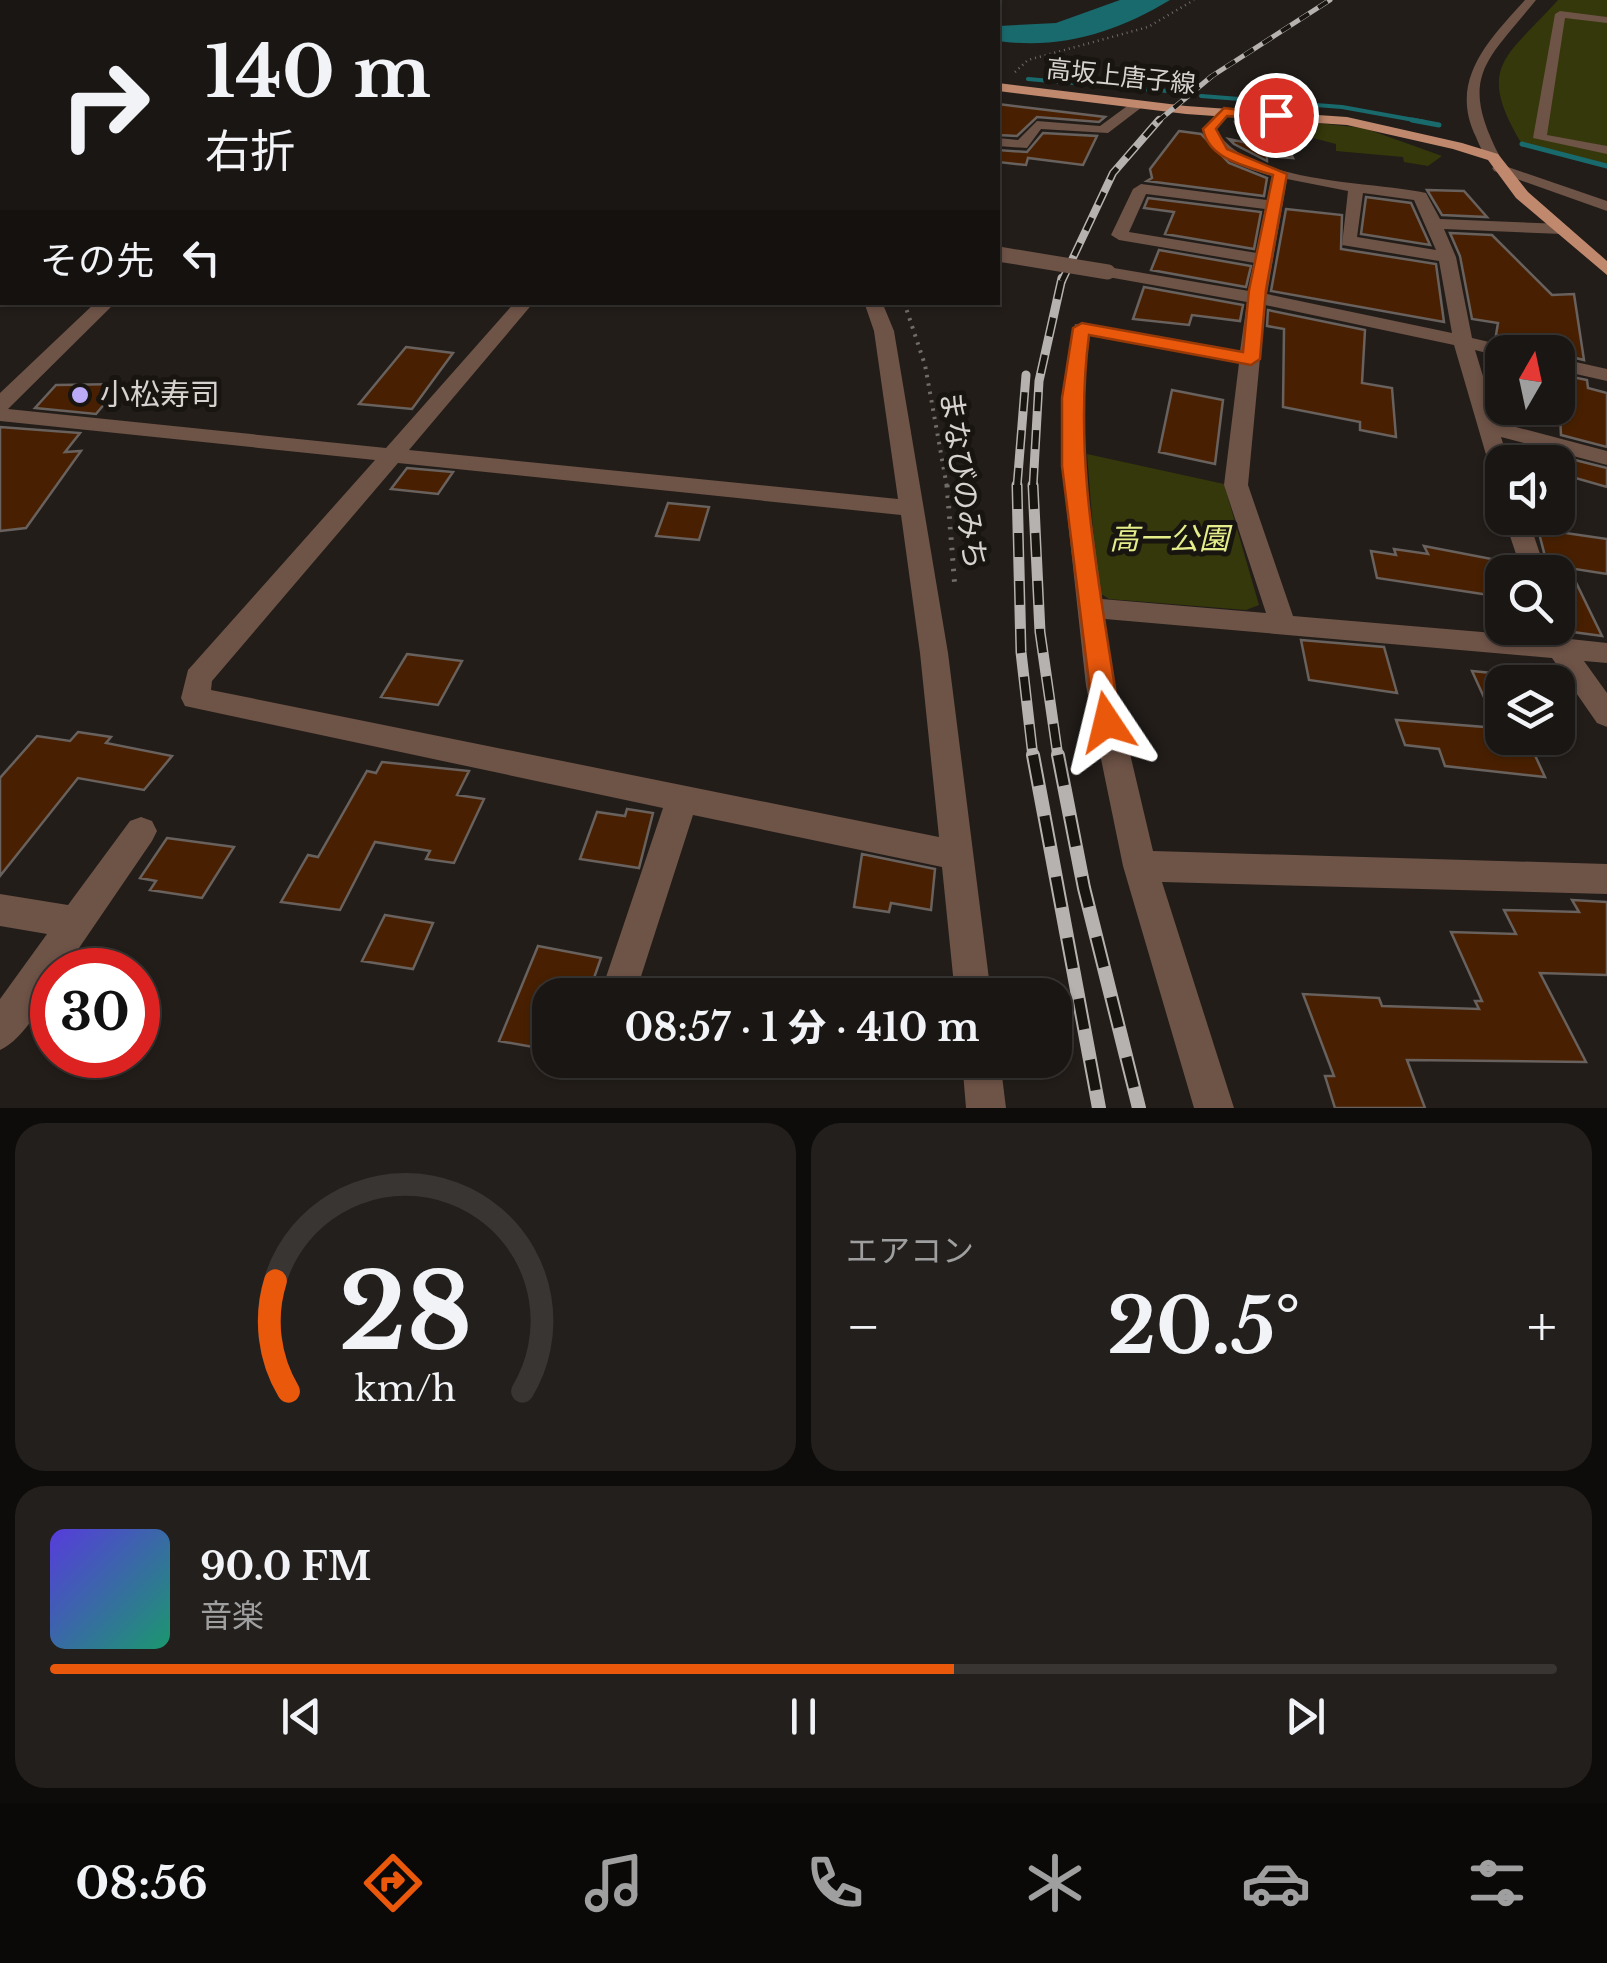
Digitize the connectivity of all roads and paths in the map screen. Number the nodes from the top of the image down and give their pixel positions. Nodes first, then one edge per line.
1 (1194, 0) edge
2 (1530, 0) edge
3 (1607, 20) edge
4 (1012, 79) dead end
5 (1000, 87) edge
6 (1139, 104) junction
7 (1224, 112) junction
8 (1000, 142) edge
9 (1607, 150) edge
10 (1496, 162) junction
11 (1280, 174) junction
12 (1356, 186) junction
13 (1271, 205) junction
14 (1607, 206) edge
15 (1434, 224) junction
16 (1562, 229) junction
17 (1000, 254) edge
18 (1447, 256) junction
19 (1264, 259) junction
20 (1607, 270) edge
21 (1257, 297) junction
22 (104, 305) edge
23 (521, 305) edge
24 (874, 305) edge
25 (905, 305) edge
26 (1464, 342) junction
27 (1485, 347) edge
28 (1251, 359) junction
29 (1575, 368) edge
30 (1607, 376) edge
31 (0, 406) edge
32 (0, 415) edge
33 (1486, 426) junction
34 (1492, 445) edge
35 (395, 454) junction
36 (1607, 458) edge
37 (909, 508) junction
38 (955, 595) dead end
39 (1091, 608) junction
40 (1282, 623) junction
41 (1485, 634) edge
42 (1575, 644) edge
43 (1560, 645) edge
44 (1607, 653) edge
45 (1607, 715) edge
46 (682, 798) junction
47 (142, 831) dead end
48 (958, 856) junction
49 (1140, 866) junction
50 (1607, 879) edge
51 (0, 910) edge
52 (77, 923) junction
53 (624, 978) edge
54 (971, 978) edge
55 (0, 1032) edge
56 (982, 1078) edge
57 (986, 1108) edge
58 (1214, 1108) edge

1 - 4 path
2 - 10 street
3 - 9 street
5 - 6 main road, 高坂上唐子線
6 - 7 main road, 高坂上唐子線
6 - 8 street
7 - 10 main road, 高坂上唐子線
7 - 11 street
10 - 14 street
10 - 16 main road, 高坂上唐子線
11 - 12 street
11 - 13 street
12 - 15 street
12 - 18 street
13 - 19 street
13 - 19 street
15 - 16 street
15 - 18 street
16 - 20 main road, 高坂上唐子線
17 - 21 street, bridge
18 - 26 street
19 - 21 street
21 - 26 street
21 - 28 street
22 - 31 street
23 - 35 street
24 - 37 street
25 - 38 path, まなびのみち
26 - 27 street
26 - 33 street
28 - 39 street
28 - 40 street
29 - 30 street
32 - 35 street
33 - 34 street
33 - 36 street
35 - 37 street
35 - 46 street
37 - 48 street
39 - 40 street
39 - 49 street
40 - 41 street
42 - 44 street
43 - 45 street
46 - 48 street
46 - 53 street
47 - 52 street
48 - 54 street
49 - 50 street
49 - 58 street
51 - 52 street
52 - 55 street
56 - 57 street

